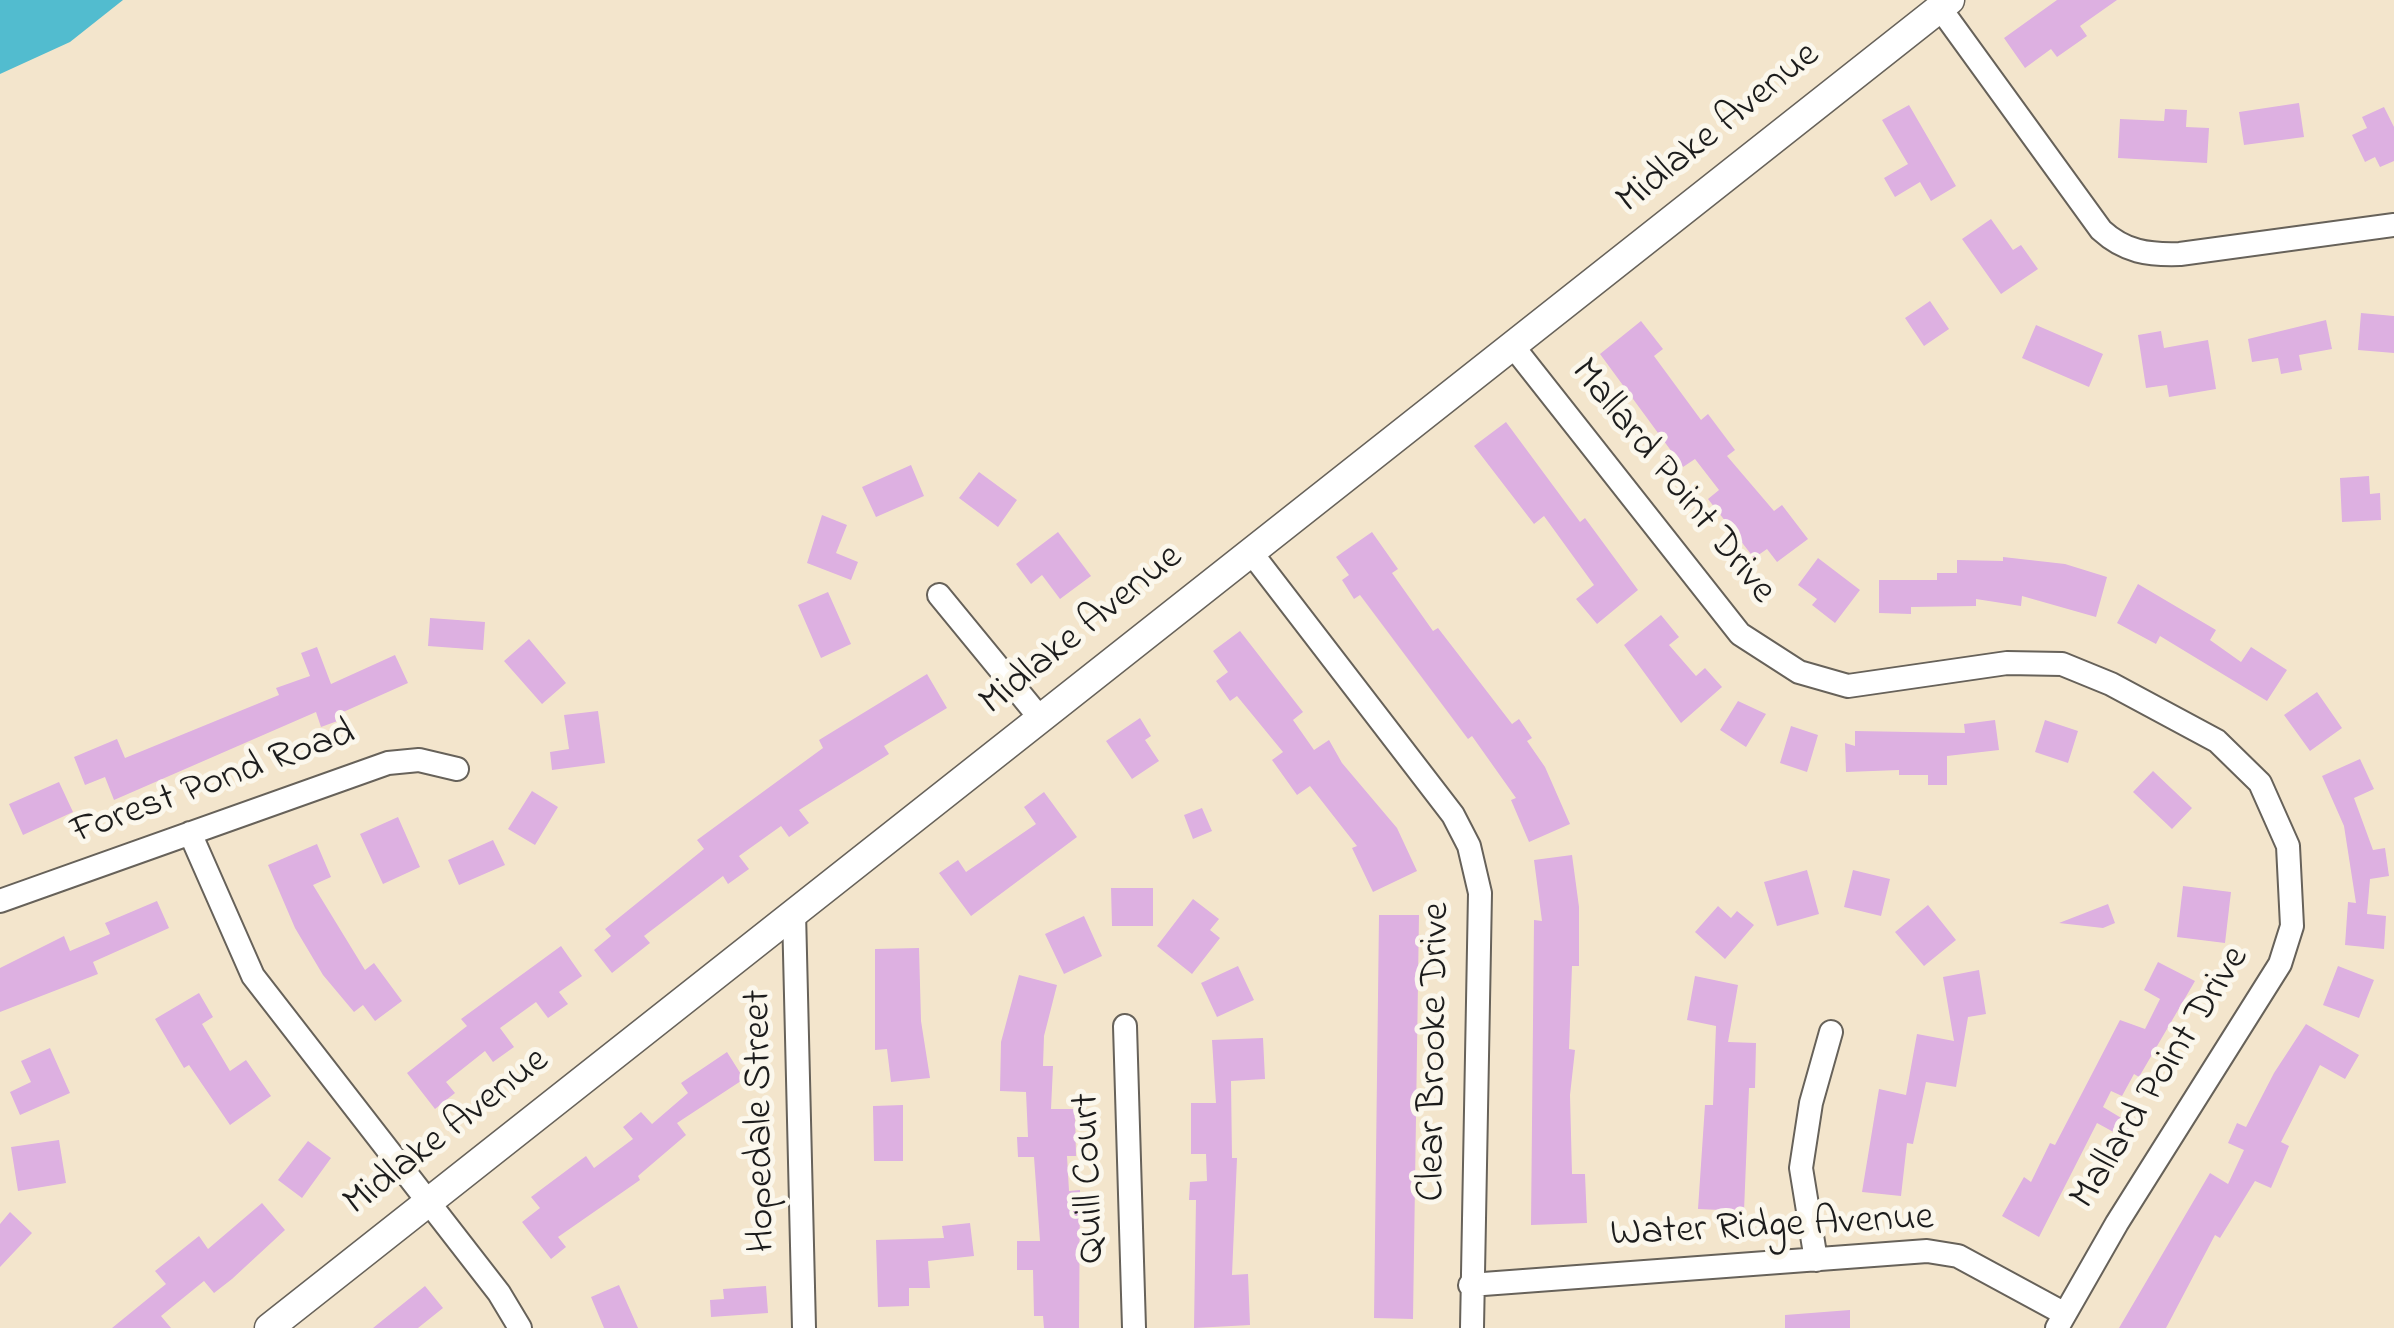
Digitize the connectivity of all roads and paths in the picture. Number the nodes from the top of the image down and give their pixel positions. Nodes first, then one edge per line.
1 (1945, 4) edge
2 (2394, 225) edge
3 (1512, 345) junction
4 (1250, 550) junction
5 (939, 595) dead end
6 (1040, 718) junction
7 (457, 769) dead end
8 (190, 833) junction
9 (0, 902) edge
10 (794, 912) junction
11 (1125, 1026) dead end
12 (1831, 1032) dead end
13 (426, 1202) junction
14 (1816, 1260) junction
15 (1470, 1285) junction
16 (2061, 1321) edge
17 (269, 1328) edge
18 (520, 1328) edge
19 (804, 1328) edge
20 (1134, 1328) edge
21 (1472, 1328) edge

1 - 2 street
1 - 3 street, Midlake Avenue
3 - 4 street, Midlake Avenue
3 - 16 street, Mallard Point Drive
4 - 6 street, Midlake Avenue
4 - 15 street, Clear Brooke Drive
5 - 6 street
6 - 10 street, Midlake Avenue
7 - 8 street, Forest Pond Road
8 - 9 street, Forest Pond Road
8 - 13 street
10 - 13 street, Midlake Avenue
10 - 19 street, Hopedale Street
11 - 20 street, Quill Court
12 - 14 street
13 - 17 street, Midlake Avenue
13 - 18 street
14 - 15 street, Water Ridge Avenue
14 - 16 street, Water Ridge Avenue
15 - 21 street, Clear Brooke Drive

